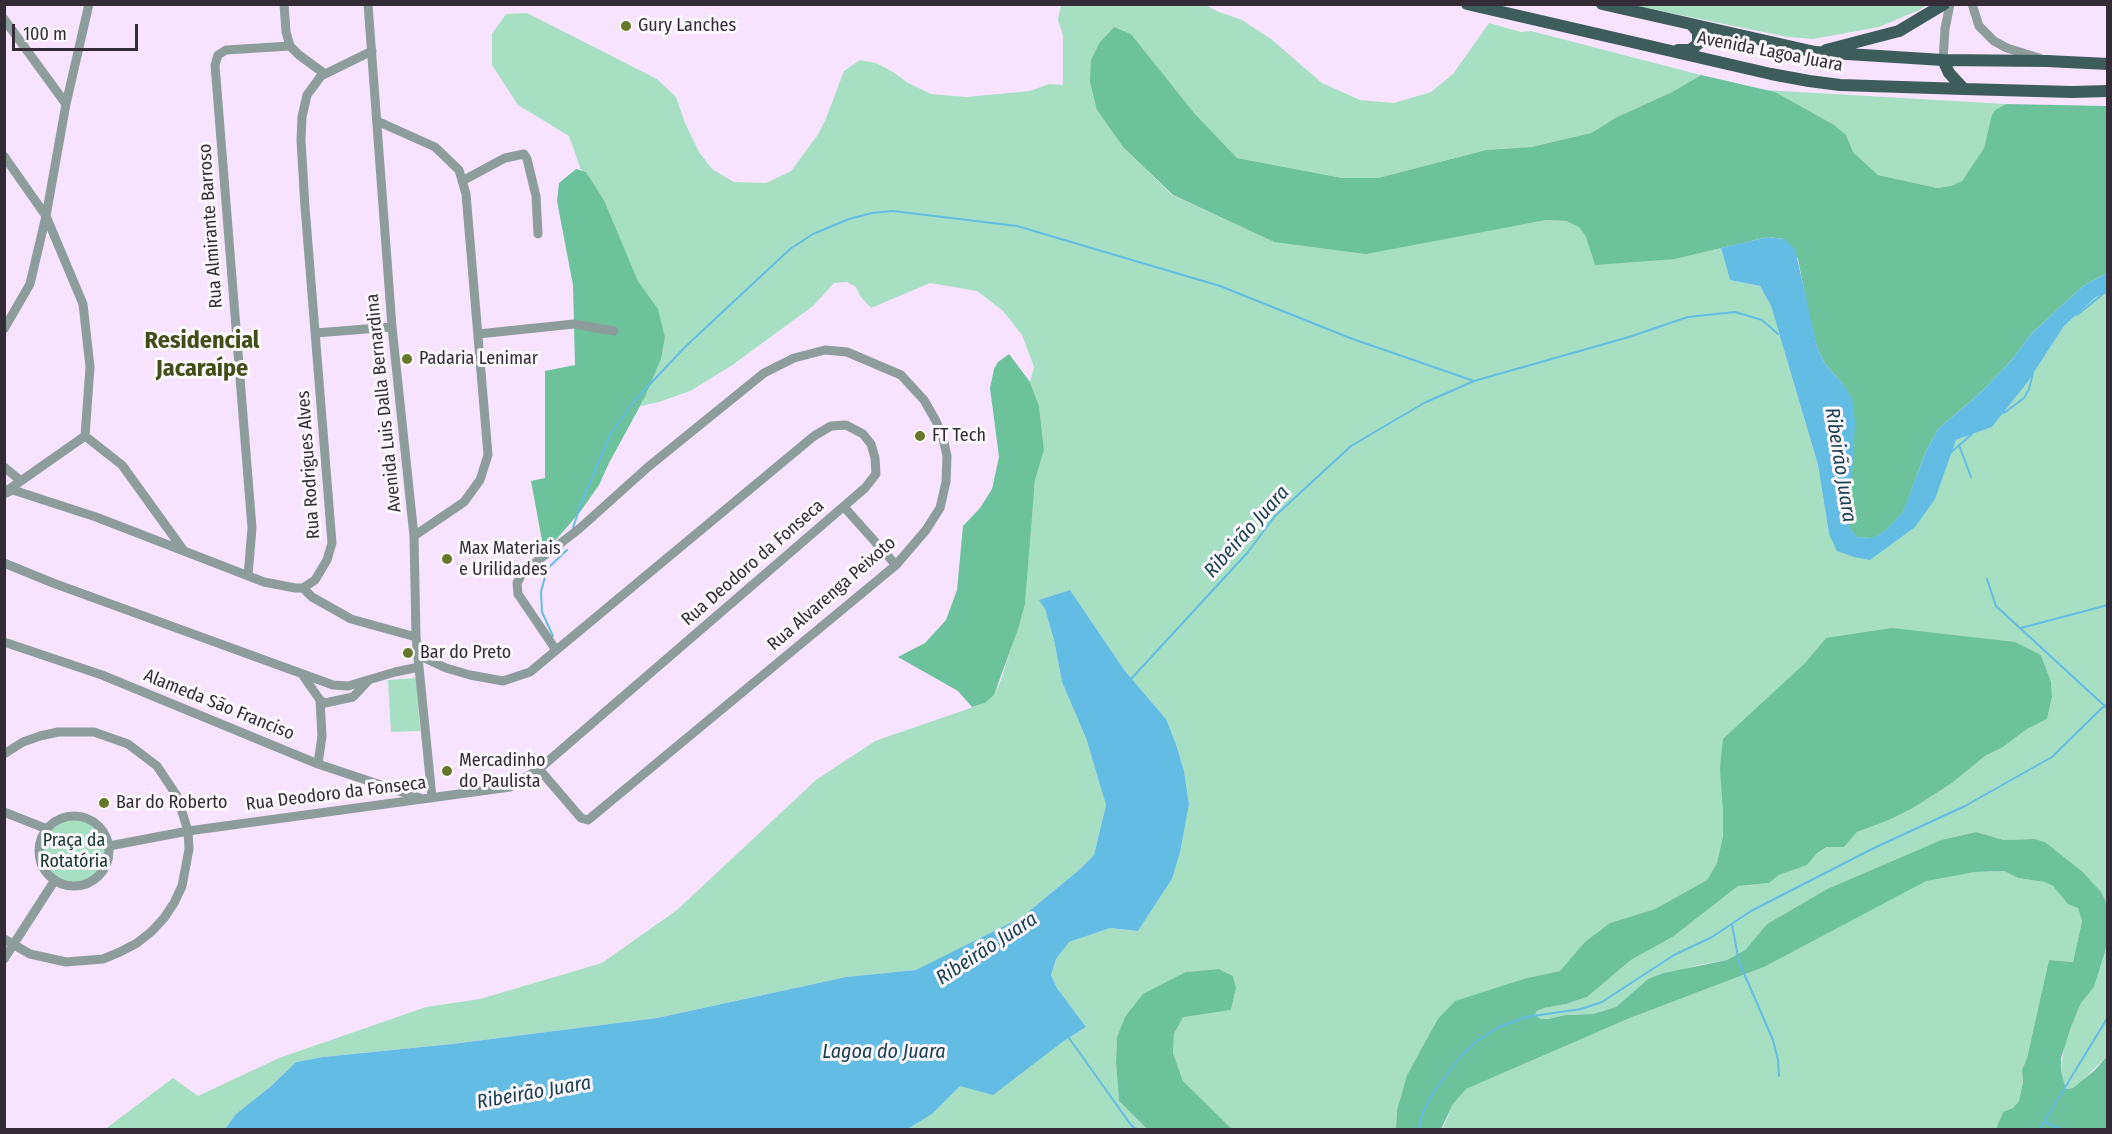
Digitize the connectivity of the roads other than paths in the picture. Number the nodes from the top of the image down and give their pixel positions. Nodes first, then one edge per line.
1 (89, 4) edge
2 (284, 4) edge
3 (368, 4) edge
4 (1467, 4) edge
5 (1602, 4) edge
6 (1944, 4) edge
7 (1950, 4) edge
8 (1972, 4) edge
9 (4, 19) edge
10 (1690, 24) junction
11 (1639, 44) junction
12 (290, 46) junction
13 (372, 51) junction
14 (1815, 52) junction
15 (1943, 60) junction
16 (2047, 61) junction
17 (2108, 64) edge
18 (325, 74) junction
19 (1964, 89) junction
20 (2108, 91) edge
21 (66, 104) junction
22 (377, 121) junction
23 (4, 156) edge
24 (462, 181) junction
25 (46, 216) junction
26 (538, 234) dead end
27 (392, 327) junction
28 (4, 329) edge
29 (614, 330) dead end
30 (315, 333) junction
31 (478, 334) junction
32 (85, 436) junction
33 (4, 467) edge
34 (21, 481) junction
35 (5, 493) edge
36 (844, 507) junction
37 (414, 536) junction
38 (184, 551) junction
39 (4, 563) edge
40 (896, 565) junction
41 (248, 576) junction
42 (303, 588) junction
43 (416, 637) junction
44 (4, 642) edge
45 (556, 650) junction
46 (418, 655) junction
47 (419, 667) junction
48 (303, 675) junction
49 (368, 681) junction
50 (320, 700) junction
51 (4, 754) edge
52 (318, 764) junction
53 (539, 769) junction
54 (427, 799) junction
55 (4, 812) edge
56 (47, 830) junction
57 (188, 831) junction
58 (109, 846) junction
59 (55, 880) junction
60 (4, 939) edge
61 (14, 946) junction
62 (4, 959) edge

1 - 21 street
2 - 12 street
3 - 13 street, Avenida Luis Dalla Bernardina
4 - 11 main road, Avenida Lagoa Juara
5 - 10 main road, Avenida Lagoa Juara
6 - 14 main road
7 - 15 street
8 - 16 street
9 - 21 street
10 - 11 main road
10 - 14 main road, Avenida Lagoa Juara
11 - 19 main road, Avenida Lagoa Juara
12 - 18 street
12 - 41 street, Rua Almirante Barroso
13 - 18 street, Rua Rodrigues Alves
13 - 22 street, Avenida Luis Dalla Bernardina
14 - 15 main road, Avenida Lagoa Juara
15 - 16 main road, Avenida Lagoa Juara
15 - 19 main road
16 - 17 main road, Avenida Lagoa Juara
18 - 30 street, Rua Rodrigues Alves
19 - 20 main road, Avenida Lagoa Juara
21 - 25 street
22 - 24 street
22 - 27 street, Avenida Luis Dalla Bernardina
23 - 25 street
24 - 26 street
24 - 31 street
25 - 28 street
25 - 32 street
27 - 30 street
27 - 37 street, Avenida Luis Dalla Bernardina
29 - 31 street
30 - 42 street, Rua Rodrigues Alves
31 - 37 street
32 - 34 street
32 - 38 street
33 - 34 street
34 - 35 street
35 - 38 street
36 - 40 street
36 - 45 street, Rua Deodoro da Fonseca
36 - 53 street, Rua Deodoro da Fonseca
37 - 43 street, Avenida Luis Dalla Bernardina
38 - 41 street
39 - 48 street
40 - 45 street, Rua Alvarenga Peixoto
40 - 53 street, Rua Alvarenga Peixoto
41 - 42 street
42 - 43 street
43 - 46 street, Avenida Luis Dalla Bernardina
44 - 52 street, Alameda São Franciso
45 - 46 street, Rua Deodoro da Fonseca
46 - 47 street, Avenida Luis Dalla Bernardina
47 - 49 street
47 - 54 street, Avenida Luis Dalla Bernardina
48 - 49 street
48 - 50 street
49 - 50 street
50 - 52 street
51 - 57 street
52 - 54 street, Alameda São Franciso
53 - 54 street, Rua Deodoro da Fonseca
54 - 57 street, Rua Deodoro da Fonseca
55 - 56 street
56 - 58 street
56 - 59 street
57 - 58 street, Rua Deodoro da Fonseca
57 - 61 street
58 - 59 street
59 - 61 street
60 - 61 street
61 - 62 street

